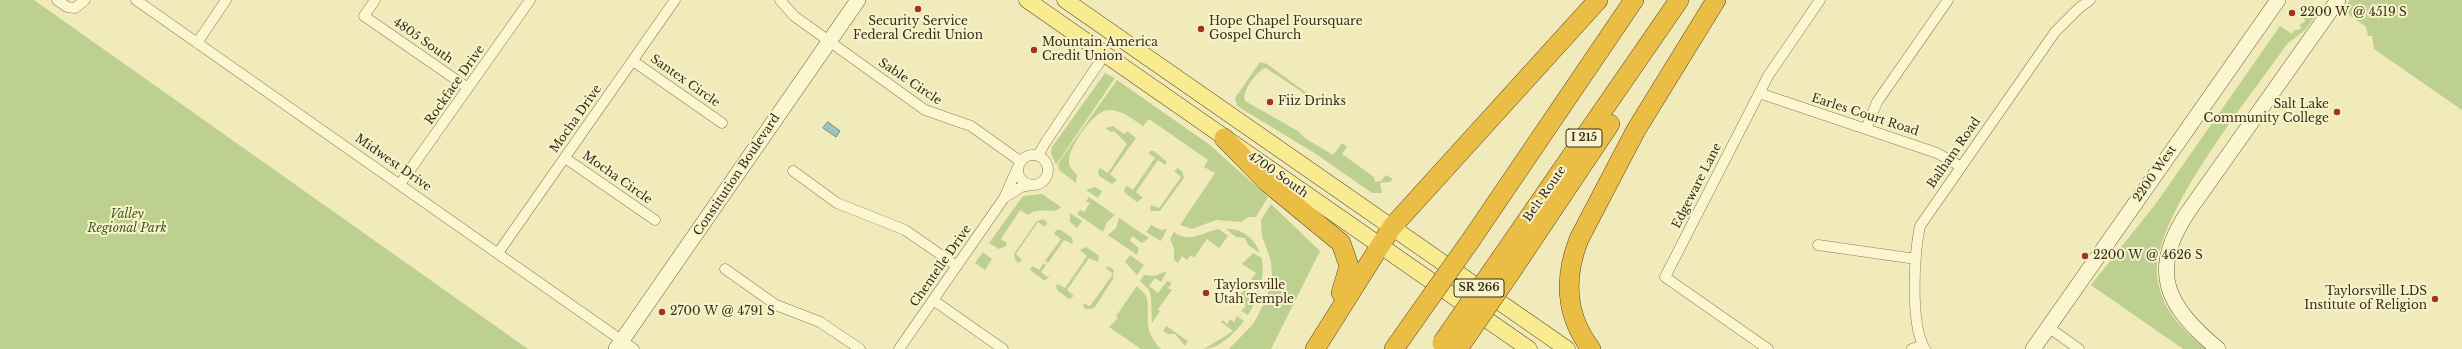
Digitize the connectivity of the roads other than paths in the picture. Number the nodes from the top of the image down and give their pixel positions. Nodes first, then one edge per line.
1 (57, 0) edge
2 (85, 0) edge
3 (136, 0) edge
4 (226, 0) edge
5 (375, 0) edge
6 (530, 0) edge
7 (675, 0) edge
8 (780, 0) edge
9 (858, 0) edge
10 (1027, 0) edge
11 (1065, 0) edge
12 (1598, 0) edge
13 (1634, 0) edge
14 (1679, 0) edge
15 (1716, 0) edge
16 (1820, 0) edge
17 (1948, 0) edge
18 (2090, 0) edge
19 (2338, 0) edge
20 (2275, 1) edge
21 (829, 42) junction
22 (197, 43) junction
23 (1105, 54) junction
24 (633, 60) junction
25 (468, 88) junction
26 (1759, 93) junction
27 (722, 123) dead end
28 (1866, 129) junction
29 (1224, 138) junction
30 (1038, 156) junction
31 (565, 158) junction
32 (1019, 165) junction
33 (1960, 166) junction
34 (793, 171) dead end
35 (400, 184) junction
36 (1031, 185) junction
37 (1004, 198) junction
38 (655, 220) dead end
39 (1392, 228) junction
40 (1818, 245) dead end
41 (1380, 246) junction
42 (498, 253) junction
43 (1916, 259) junction
44 (957, 266) junction
45 (725, 269) dead end
46 (933, 300) junction
47 (2048, 327) junction
48 (1319, 342) edge
49 (624, 346) edge
50 (1446, 347) edge
51 (1924, 347) edge
52 (860, 349) edge
53 (899, 349) edge
54 (1003, 349) edge
55 (1394, 349) edge
56 (1529, 349) edge
57 (1567, 349) edge
58 (1591, 349) edge
59 (1768, 349) edge
60 (1912, 349) edge
61 (2033, 349) edge
62 (2079, 349) edge
63 (2218, 349) edge

1 - 2 street
3 - 22 street, Midwest Drive
4 - 22 street
5 - 25 street, 4805 South
6 - 25 street, Rockface Drive
7 - 24 street, Mocha Drive
8 - 21 street, Sable Circle
9 - 21 street, Constitution Boulevard
10 - 23 main road, 4700 South
11 - 39 main road, 4700 South
12 - 39 highway
13 - 55 highway, I 215, bridge
14 - 50 highway, Belt Route / I 215, bridge
15 - 58 highway
16 - 26 street, Edgeware Lane
17 - 28 street
18 - 33 street, Balham Road
19 - 63 street
20 - 47 street, 2200 West
21 - 32 street, Sable Circle
21 - 49 street, Constitution Boulevard
22 - 35 street, Midwest Drive
23 - 29 main road, 4700 South
23 - 30 street
24 - 27 street, Santex Circle
24 - 31 street, Mocha Drive
25 - 35 street, Rockface Drive
26 - 28 street, Earles Court Road
26 - 59 street, Edgeware Lane
28 - 33 street, Earles Court Road
29 - 41 main road, 4700 South
29 - 48 highway
30 - 32 street
30 - 36 street, Chentelle Drive
31 - 38 street, Mocha Circle
31 - 42 street, Mocha Drive
32 - 36 street
32 - 37 street, Chentelle Drive
33 - 43 street, Balham Road
34 - 44 street
35 - 42 street, Midwest Drive
36 - 37 street, Chentelle Drive
37 - 44 street, Chentelle Drive
39 - 41 highway
39 - 57 main road, 4700 South / SR 266
40 - 43 street
41 - 48 highway
41 - 56 main road, 4700 South / SR 266
42 - 49 street, Midwest Drive
43 - 51 street, Balham Road
44 - 46 street, Chentelle Drive
45 - 52 street
46 - 53 street, Chentelle Drive
46 - 54 street
47 - 61 street, 2200 West
47 - 62 street
51 - 60 street

